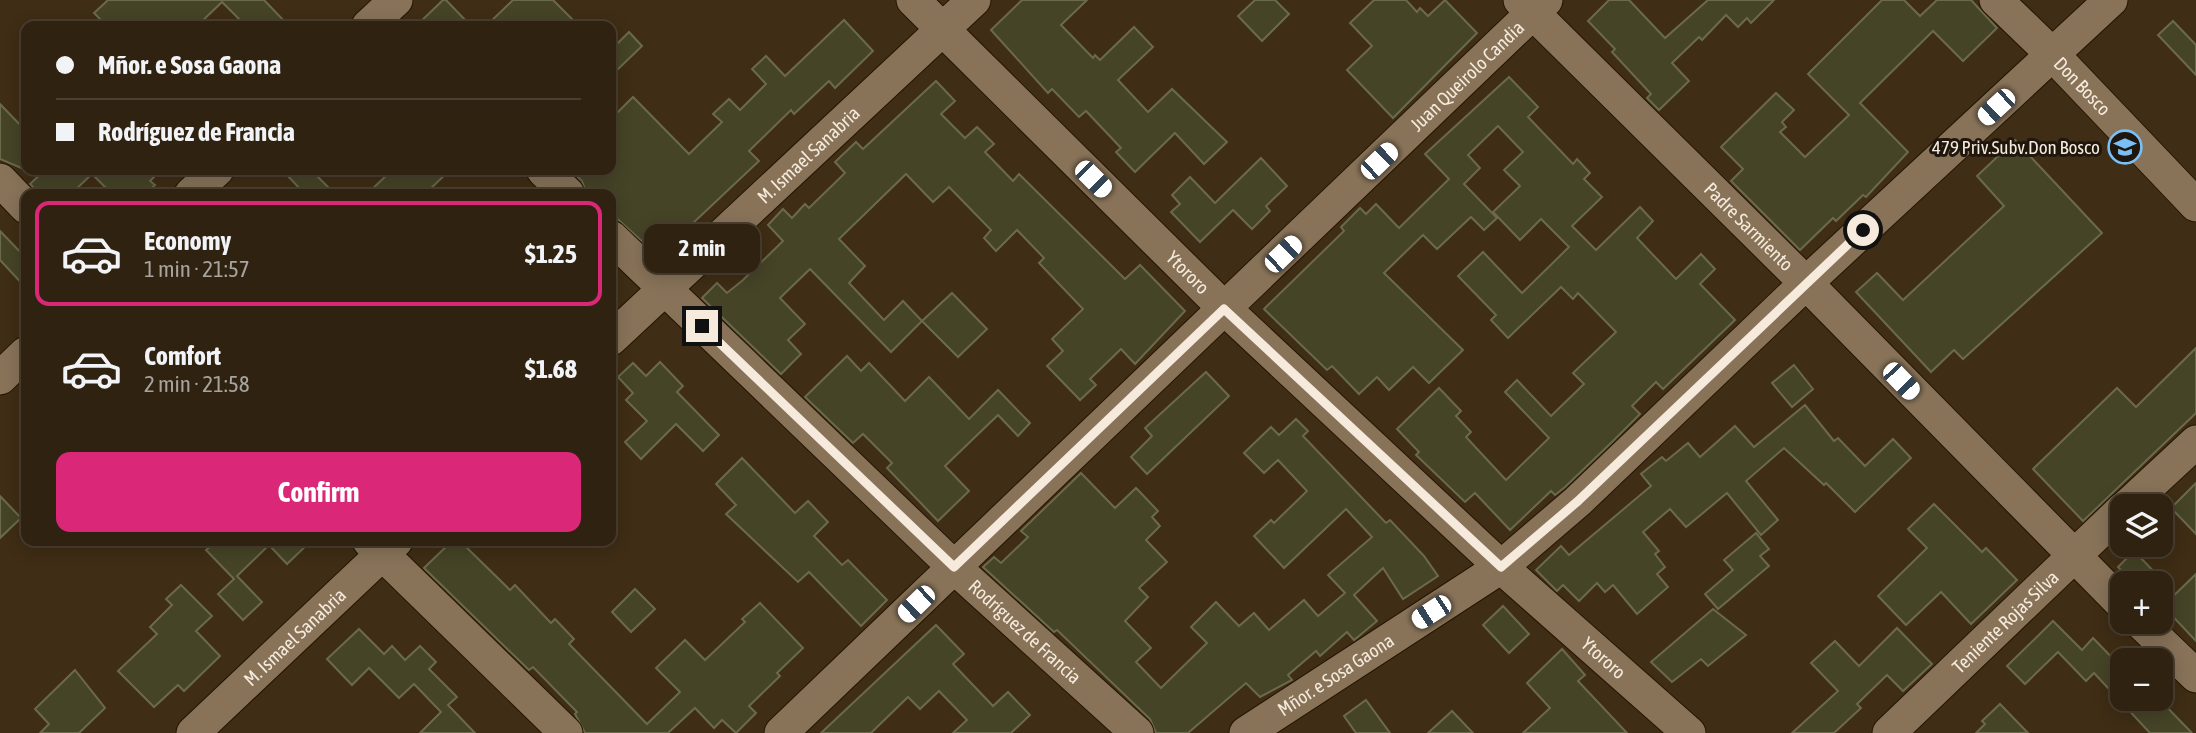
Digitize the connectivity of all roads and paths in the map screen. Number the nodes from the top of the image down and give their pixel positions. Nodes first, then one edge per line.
1 (913, 0) edge
2 (974, 0) edge
3 (1996, 0) edge
4 (2111, 0) edge
5 (1533, 4) edge
6 (944, 30) junction
7 (2053, 54) junction
8 (212, 175) edge
9 (548, 175) edge
10 (0, 180) edge
11 (196, 189) edge
12 (563, 189) edge
13 (21, 202) edge
14 (2196, 205) edge
15 (616, 242) edge
16 (1806, 283) junction
17 (664, 289) junction
18 (1224, 309) junction
19 (616, 334) edge
20 (21, 358) edge
21 (0, 378) edge
22 (2196, 442) edge
23 (2140, 494) edge
24 (2110, 521) edge
25 (381, 546) edge
26 (383, 546) edge
27 (2072, 556) junction
28 (954, 567) junction
29 (1501, 567) junction
30 (2110, 593) edge
31 (2152, 634) edge
32 (2196, 676) edge
33 (193, 733) edge
34 (566, 733) edge
35 (781, 733) edge
36 (1137, 733) edge
37 (1246, 733) edge
38 (1689, 733) edge
39 (1889, 733) edge

1 - 6 street, Ytororo
2 - 6 street, M. Ismael Sanabria
3 - 7 street, Don Bosco
4 - 7 street, Mñor. e Sosa Gaona
5 - 16 street, Padre Sarmiento
5 - 18 street, Juan Queirolo Candia
6 - 17 street, M. Ismael Sanabria
6 - 18 street, Ytororo
7 - 14 street, Don Bosco
7 - 16 street, Mñor. e Sosa Gaona
8 - 11 street
9 - 12 street
10 - 13 street
15 - 17 street, Rodríguez de Francia
16 - 27 street, Padre Sarmiento
16 - 29 street, Mñor. e Sosa Gaona
17 - 19 street, M. Ismael Sanabria
17 - 28 street, Rodríguez de Francia
18 - 28 street, Juan Queirolo Candia
18 - 29 street, Ytororo
20 - 21 street
22 - 23 street
24 - 27 street, Teniente Rojas Silva
25 - 33 street, M. Ismael Sanabria
26 - 34 street
27 - 30 street, Padre Sarmiento
27 - 39 street, Teniente Rojas Silva
28 - 35 street, Juan Queirolo Candia
28 - 36 street, Rodríguez de Francia
29 - 37 street, Mñor. e Sosa Gaona
29 - 38 street, Ytororo
31 - 32 street

